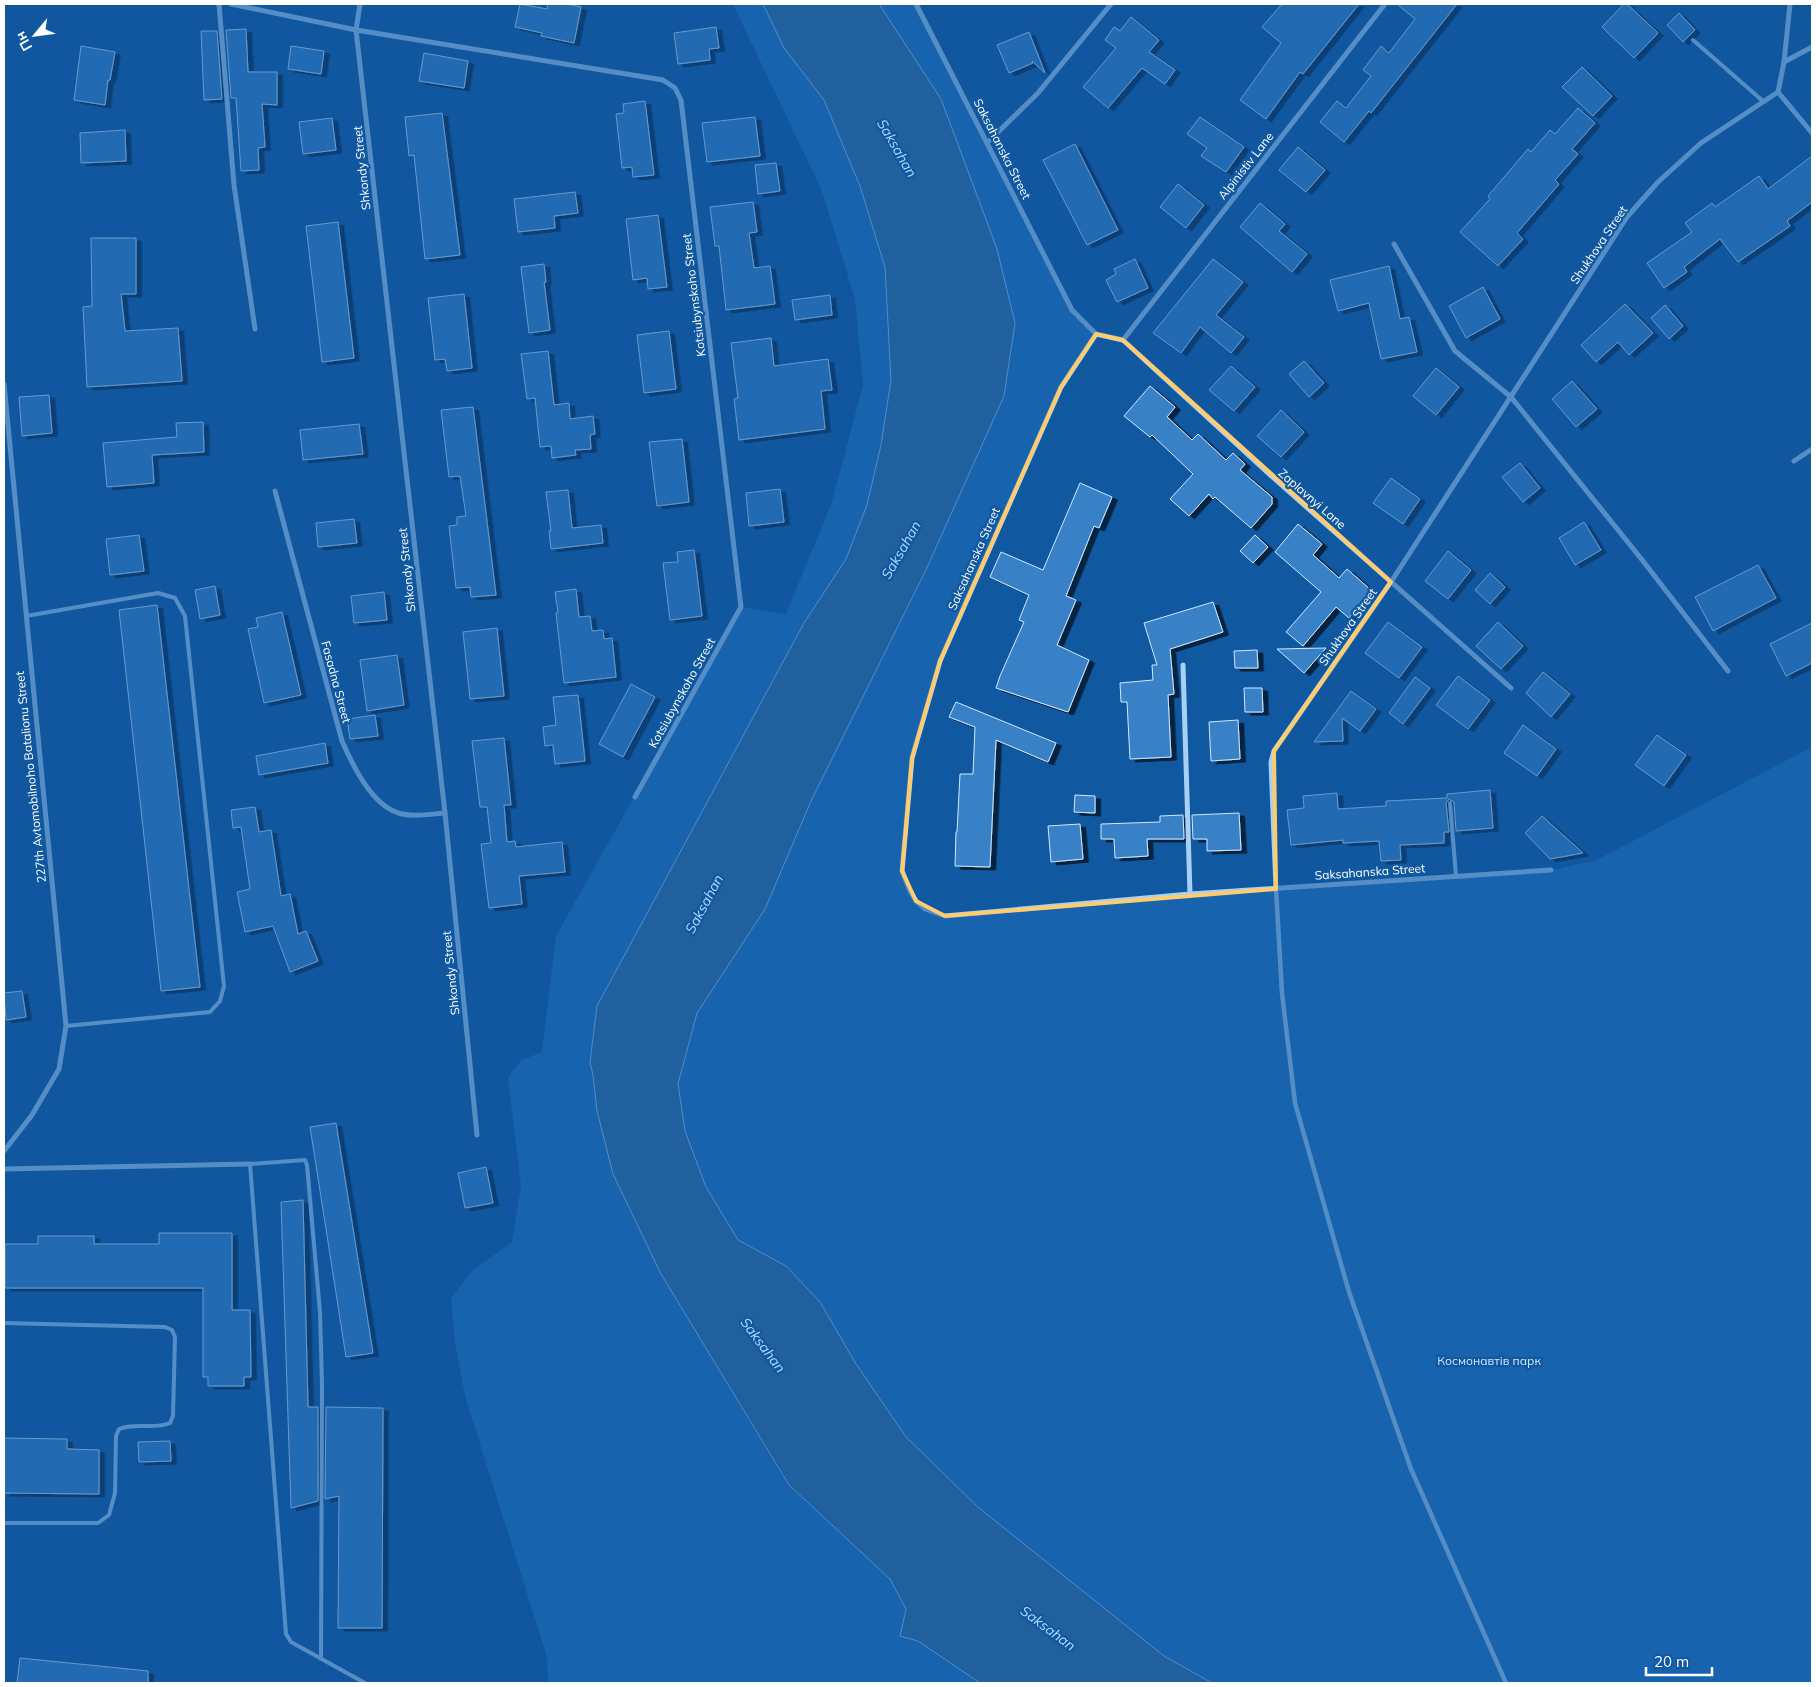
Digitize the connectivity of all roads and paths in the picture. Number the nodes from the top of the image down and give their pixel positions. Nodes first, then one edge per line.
1 (218, 4) edge
2 (231, 4) edge
3 (360, 4) edge
4 (916, 4) edge
5 (1111, 4) edge
6 (1385, 4) edge
7 (1790, 4) edge
8 (356, 30) junction
9 (1693, 40) dead end
10 (1812, 47) edge
11 (1784, 62) junction
12 (1778, 92) junction
13 (1764, 102) junction
14 (1812, 133) edge
15 (988, 142) junction
16 (1394, 244) dead end
17 (255, 329) dead end
18 (1096, 334) junction
19 (1123, 340) junction
20 (4, 384) edge
21 (1511, 397) junction
22 (1812, 449) edge
23 (1794, 460) dead end
24 (275, 491) dead end
25 (1392, 582) junction
26 (25, 616) junction
27 (1183, 665) dead end
28 (1728, 671) dead end
29 (1511, 688) dead end
30 (635, 797) dead end
31 (1450, 803) dead end
32 (445, 813) junction
33 (1551, 870) dead end
34 (1456, 876) junction
35 (1276, 889) junction
36 (1190, 894) junction
37 (66, 1026) junction
38 (477, 1135) dead end
39 (4, 1151) edge
40 (250, 1164) junction
41 (4, 1168) edge
42 (4, 1323) edge
43 (4, 1523) edge
44 (321, 1659) junction
45 (365, 1683) edge
46 (1506, 1683) edge

1 - 17 street
2 - 8 street, Kotsiubynskoho Street
3 - 8 street, Shkondy Street
4 - 15 street, Saksahanska Street
5 - 15 street
6 - 19 street, Alpinistiv Lane
7 - 11 street
8 - 30 street, Kotsiubynskoho Street
8 - 32 street, Shkondy Street
9 - 13 lane
10 - 11 street
11 - 12 street
12 - 13 street, Shukhova Street
12 - 14 street
13 - 21 street, Shukhova Street
15 - 18 street, Saksahanska Street
16 - 21 street
18 - 19 street, Zaplavnyi Lane
18 - 36 street, Saksahanska Street
19 - 25 street, Zaplavnyi Lane
20 - 26 street, 227th Avtomobilnoho Batalionu Street
21 - 25 street, Shukhova Street
21 - 28 street
22 - 23 street
24 - 32 street, Fasadna Street
25 - 29 street, Zaplavnyi Lane
25 - 35 street, Shukhova Street
26 - 37 street, 227th Avtomobilnoho Batalionu Street
26 - 37 lane
27 - 36 street
31 - 34 lane
32 - 38 street, Shkondy Street
33 - 34 street, Saksahanska Street
34 - 35 street, Saksahanska Street
35 - 36 street, Saksahanska Street
35 - 46 street
37 - 39 street, 227th Avtomobilnoho Batalionu Street
40 - 41 street
40 - 44 lane
40 - 44 lane
42 - 43 lane
44 - 45 lane

